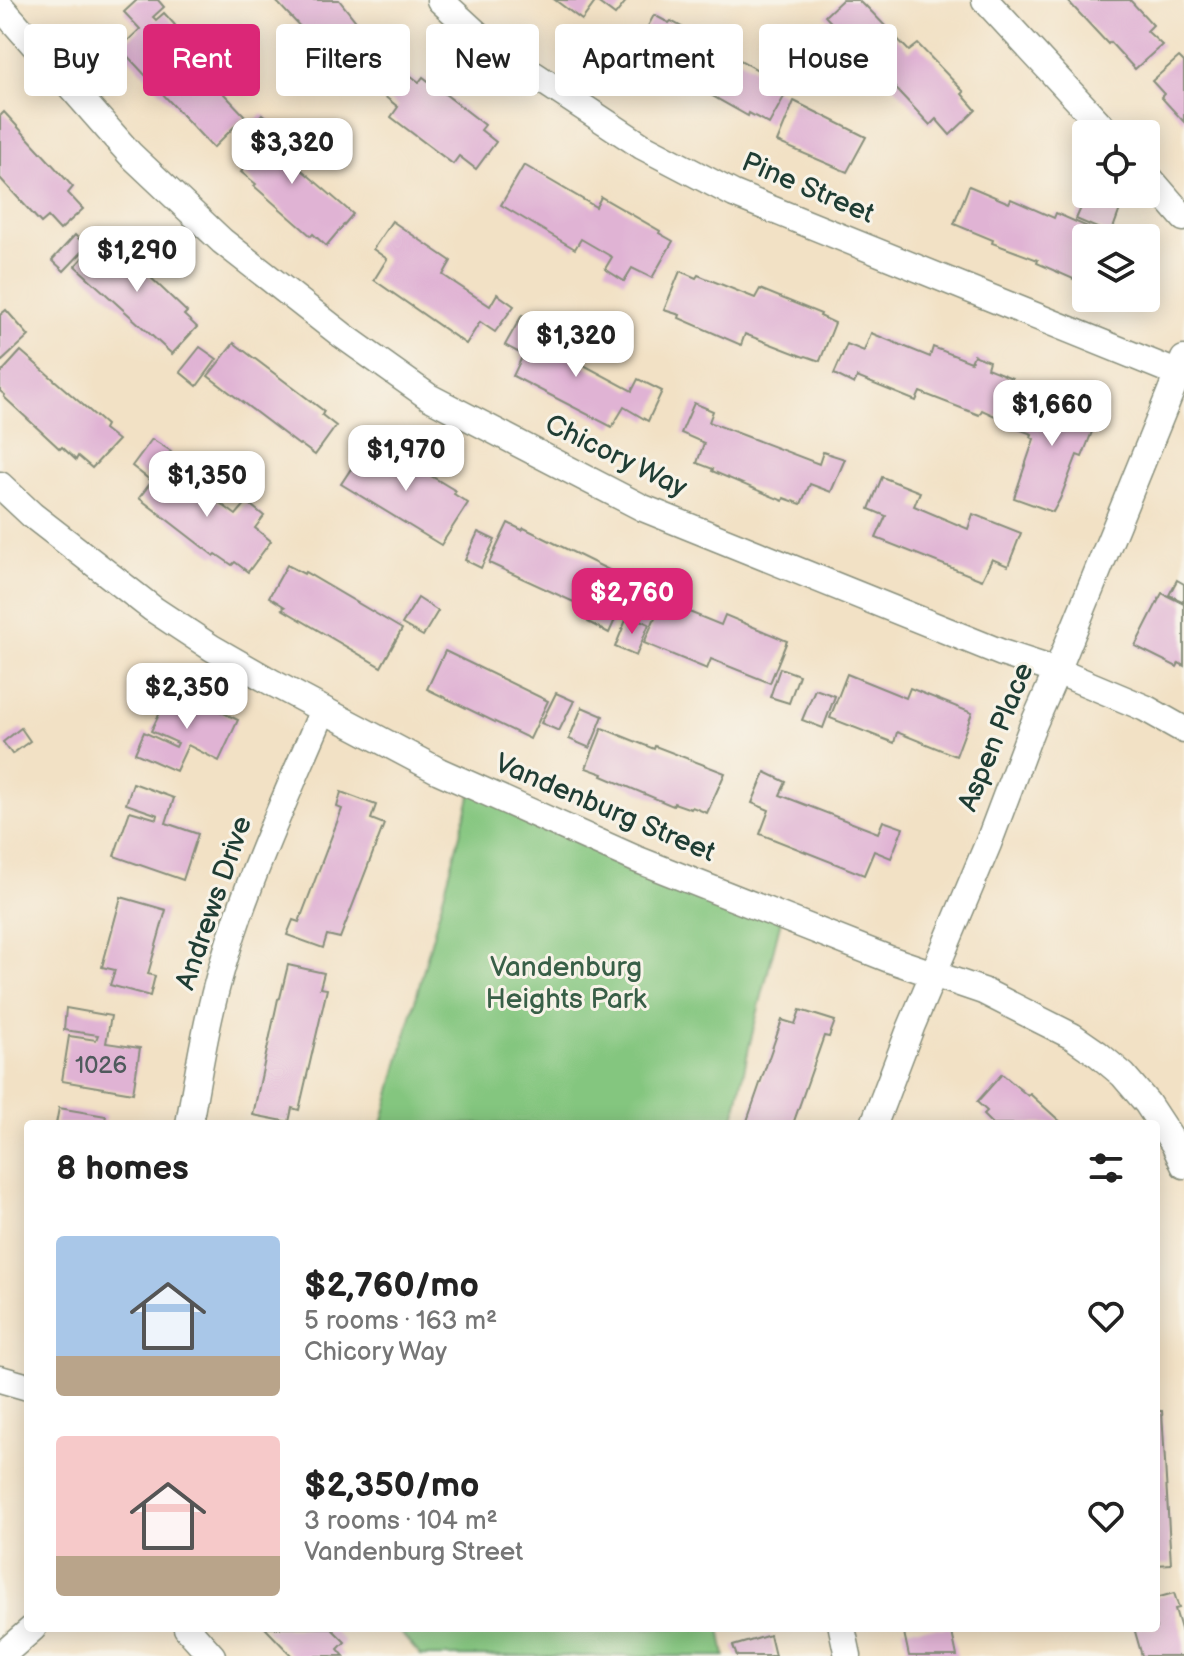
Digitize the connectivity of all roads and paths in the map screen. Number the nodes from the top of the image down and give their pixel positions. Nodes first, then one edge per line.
1 (440, 0) edge
2 (985, 0) edge
3 (0, 6) edge
4 (1096, 120) edge
5 (1160, 190) edge
6 (1184, 218) edge
7 (1182, 369) edge
8 (0, 485) edge
9 (1057, 671) junction
10 (323, 710) junction
11 (1184, 730) edge
12 (934, 975) junction
13 (190, 1120) edge
14 (876, 1120) edge
15 (1158, 1120) edge
16 (1160, 1123) edge
17 (1184, 1165) edge
18 (0, 1379) edge
19 (24, 1386) edge
20 (28, 1632) edge
21 (191, 1632) edge
22 (843, 1632) edge
23 (1, 1656) edge
24 (212, 1656) edge
25 (848, 1656) edge

1 - 7 street, Pine Street
2 - 4 street
3 - 9 street, Chicory Way
5 - 6 street
7 - 9 street, Aspen Place
8 - 10 street, Vandenburg Street
9 - 11 street, Chicory Way
9 - 12 street, Aspen Place
10 - 12 street, Vandenburg Street
10 - 13 street, Andrews Drive
12 - 14 street, Aspen Place
12 - 15 street, Vandenburg Street
16 - 17 street, Vandenburg Street
18 - 19 street
20 - 23 street
21 - 24 street
22 - 25 street

